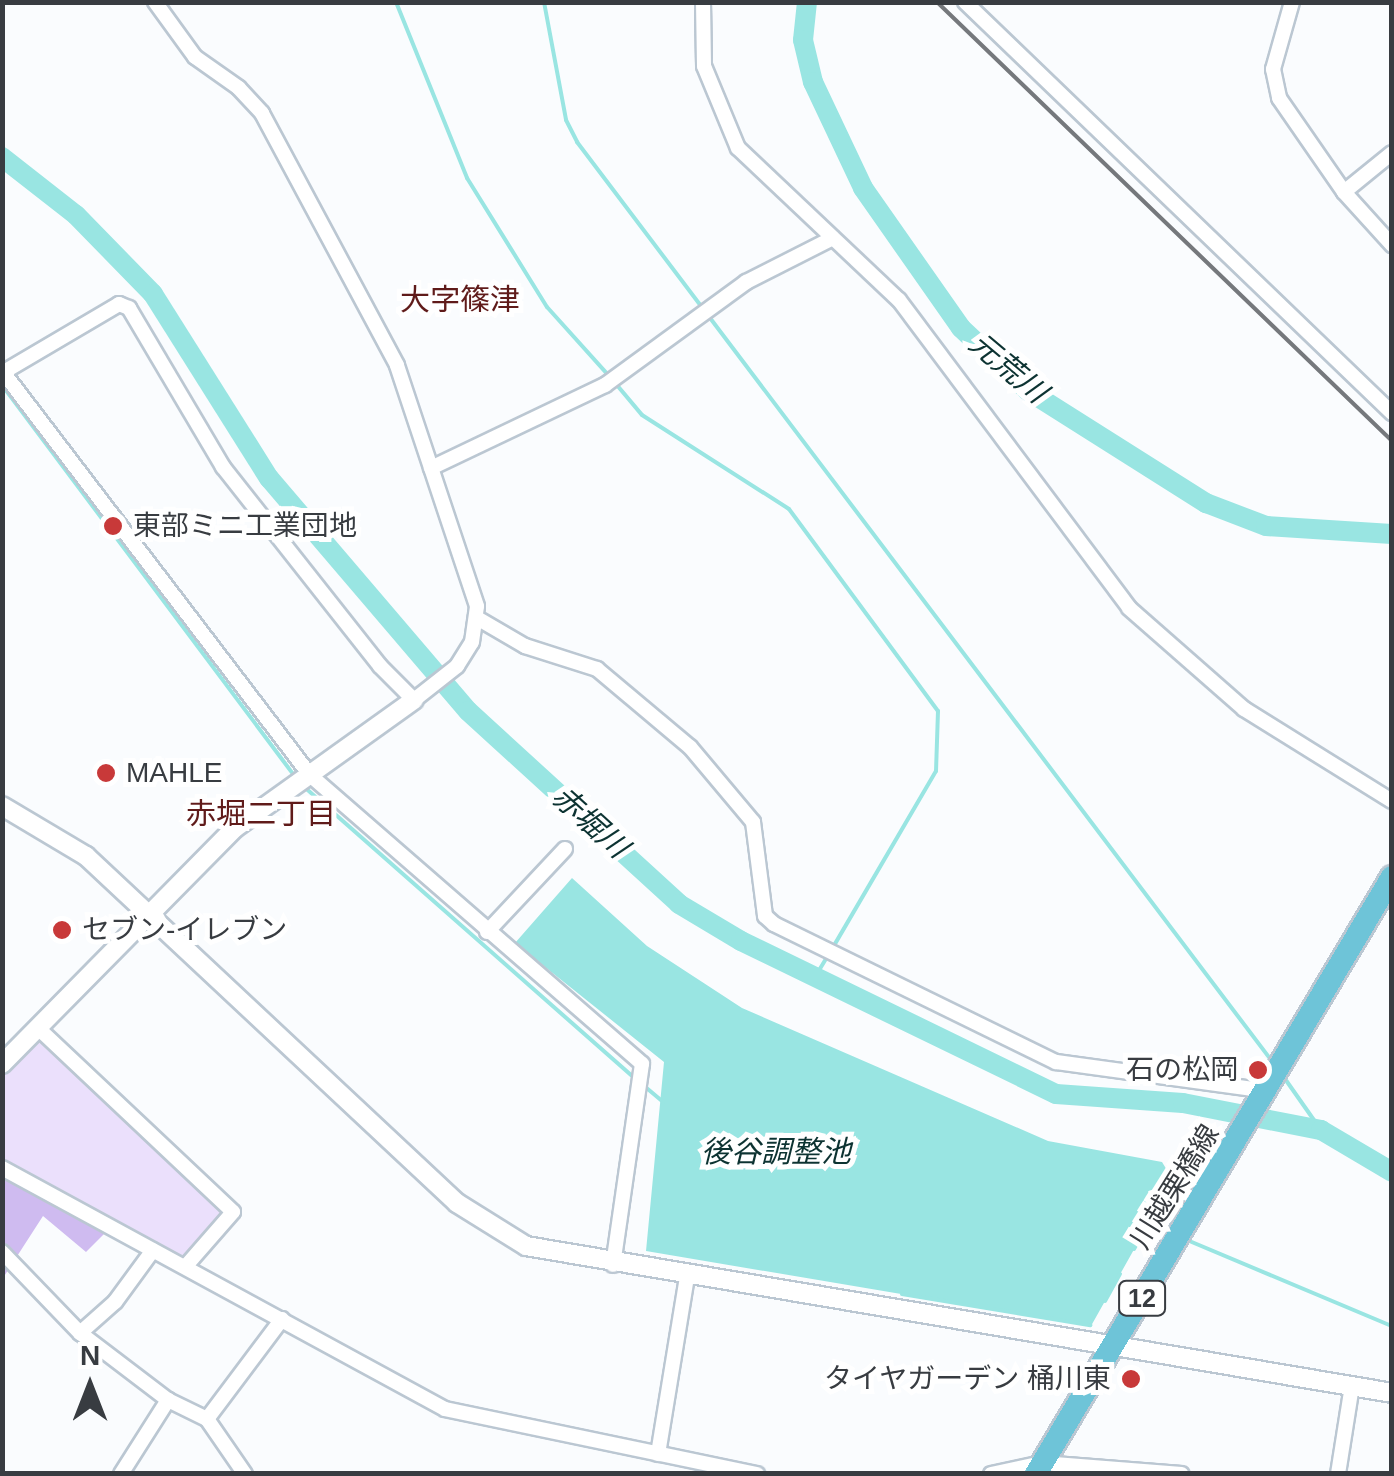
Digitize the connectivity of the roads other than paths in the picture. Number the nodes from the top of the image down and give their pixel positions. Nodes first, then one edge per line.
1 (155, 2) edge
2 (703, 2) edge
3 (990, 2) edge
4 (1292, 2) edge
5 (969, 6) edge
6 (1392, 153) edge
7 (1344, 192) junction
8 (833, 238) junction
9 (1392, 245) edge
10 (3, 372) edge
11 (1392, 413) edge
12 (431, 468) junction
13 (477, 618) junction
14 (414, 700) junction
15 (310, 775) junction
16 (1392, 801) edge
17 (2, 806) edge
18 (565, 849) dead end
19 (1392, 876) edge
20 (151, 914) junction
21 (487, 932) junction
22 (38, 1028) junction
23 (2, 1064) edge
24 (1266, 1095) junction
25 (2, 1168) edge
26 (153, 1250) junction
27 (2, 1252) edge
28 (613, 1265) junction
29 (185, 1267) junction
30 (687, 1277) junction
31 (282, 1320) junction
32 (80, 1334) junction
33 (1112, 1347) junction
34 (1352, 1386) junction
35 (1392, 1393) edge
36 (168, 1400) junction
37 (208, 1419) junction
38 (658, 1454) junction
39 (1039, 1468) edge
40 (121, 1474) edge
41 (245, 1474) edge
42 (757, 1474) edge
43 (991, 1474) edge
44 (1182, 1474) edge
45 (1338, 1474) edge

1 - 12 street
2 - 8 street
3 - 5 street
4 - 7 street
5 - 11 street
6 - 7 street
7 - 9 street
8 - 12 street
8 - 16 street
10 - 14 street
10 - 15 street
12 - 13 street
13 - 14 street
13 - 24 street
14 - 15 street
15 - 20 street
15 - 21 street
17 - 20 street
18 - 21 street
19 - 24 main road, 川越栗橋線 / 12
20 - 22 street
20 - 28 street
21 - 28 street
22 - 23 street
22 - 29 street
24 - 33 main road, 川越栗橋線 / 12
25 - 26 street
26 - 29 street
26 - 32 street
27 - 32 street
28 - 30 street
29 - 31 street
30 - 33 street
30 - 38 street
31 - 37 street
31 - 38 street
32 - 36 street
33 - 34 street
33 - 39 main road, 川越栗橋線 / 12
34 - 35 street
34 - 45 street
36 - 37 street
36 - 40 street
37 - 41 street
38 - 42 street
39 - 43 street
39 - 44 street

